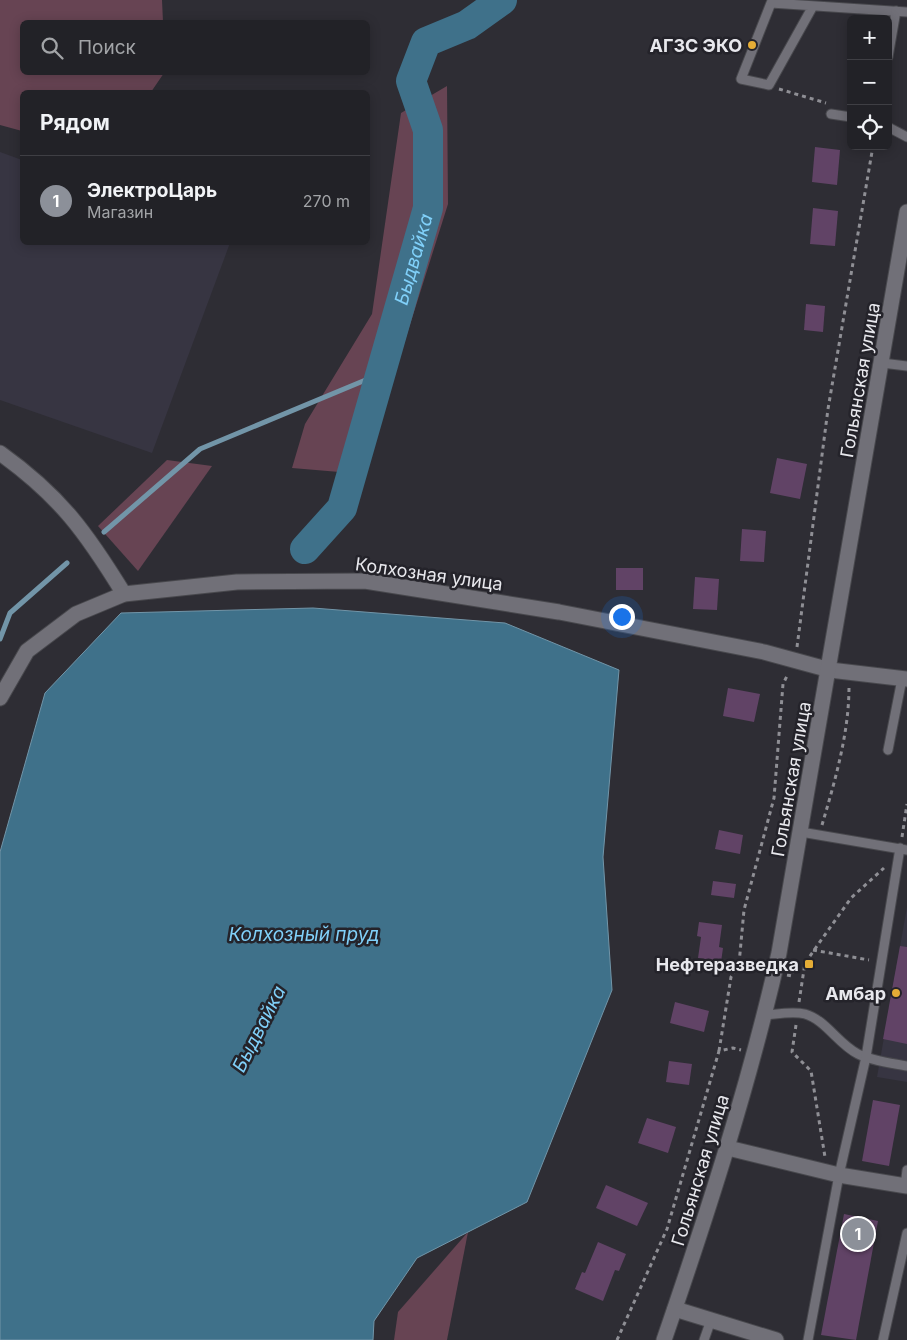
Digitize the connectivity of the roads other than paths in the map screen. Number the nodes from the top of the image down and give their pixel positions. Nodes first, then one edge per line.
1 (814, 6) junction
2 (896, 11) junction
3 (907, 12) edge
4 (892, 34) edge
5 (831, 114) road end
6 (847, 116) edge
7 (892, 129) edge
8 (907, 137) edge
9 (906, 220) edge
10 (882, 363) junction
11 (907, 366) edge
12 (0, 453) edge
13 (124, 594) junction
14 (830, 670) junction
15 (904, 679) edge
16 (0, 698) edge
17 (888, 750) dead end
18 (801, 832) junction
19 (904, 849) edge
20 (766, 1015) junction
21 (866, 1056) junction
22 (907, 1066) edge
23 (728, 1148) junction
24 (907, 1170) edge
25 (833, 1174) junction
26 (906, 1186) edge
27 (907, 1233) edge
28 (675, 1309) junction
29 (711, 1320) junction
30 (664, 1340) edge
31 (704, 1340) edge
32 (776, 1340) edge
33 (808, 1340) edge
34 (883, 1340) edge

1 - 1 lane
1 - 2 lane
2 - 3 lane
2 - 4 lane
5 - 6 lane
7 - 8 lane
9 - 10 street, Гольянская улица
10 - 11 lane
10 - 14 street, Гольянская улица
12 - 13 street
13 - 14 street, Колхозная улица
13 - 16 street, Колхозная улица
14 - 15 street, Колхозная улица
14 - 18 street, Гольянская улица
15 - 17 lane
18 - 19 lane
18 - 20 street, Гольянская улица
19 - 21 lane
20 - 21 lane
20 - 23 street, Гольянская улица
21 - 22 lane
21 - 25 lane
23 - 25 street
23 - 28 street, Гольянская улица
24 - 26 lane
25 - 26 street
25 - 33 lane
27 - 34 lane
28 - 29 street
28 - 30 street, Гольянская улица
29 - 31 lane
29 - 32 street

